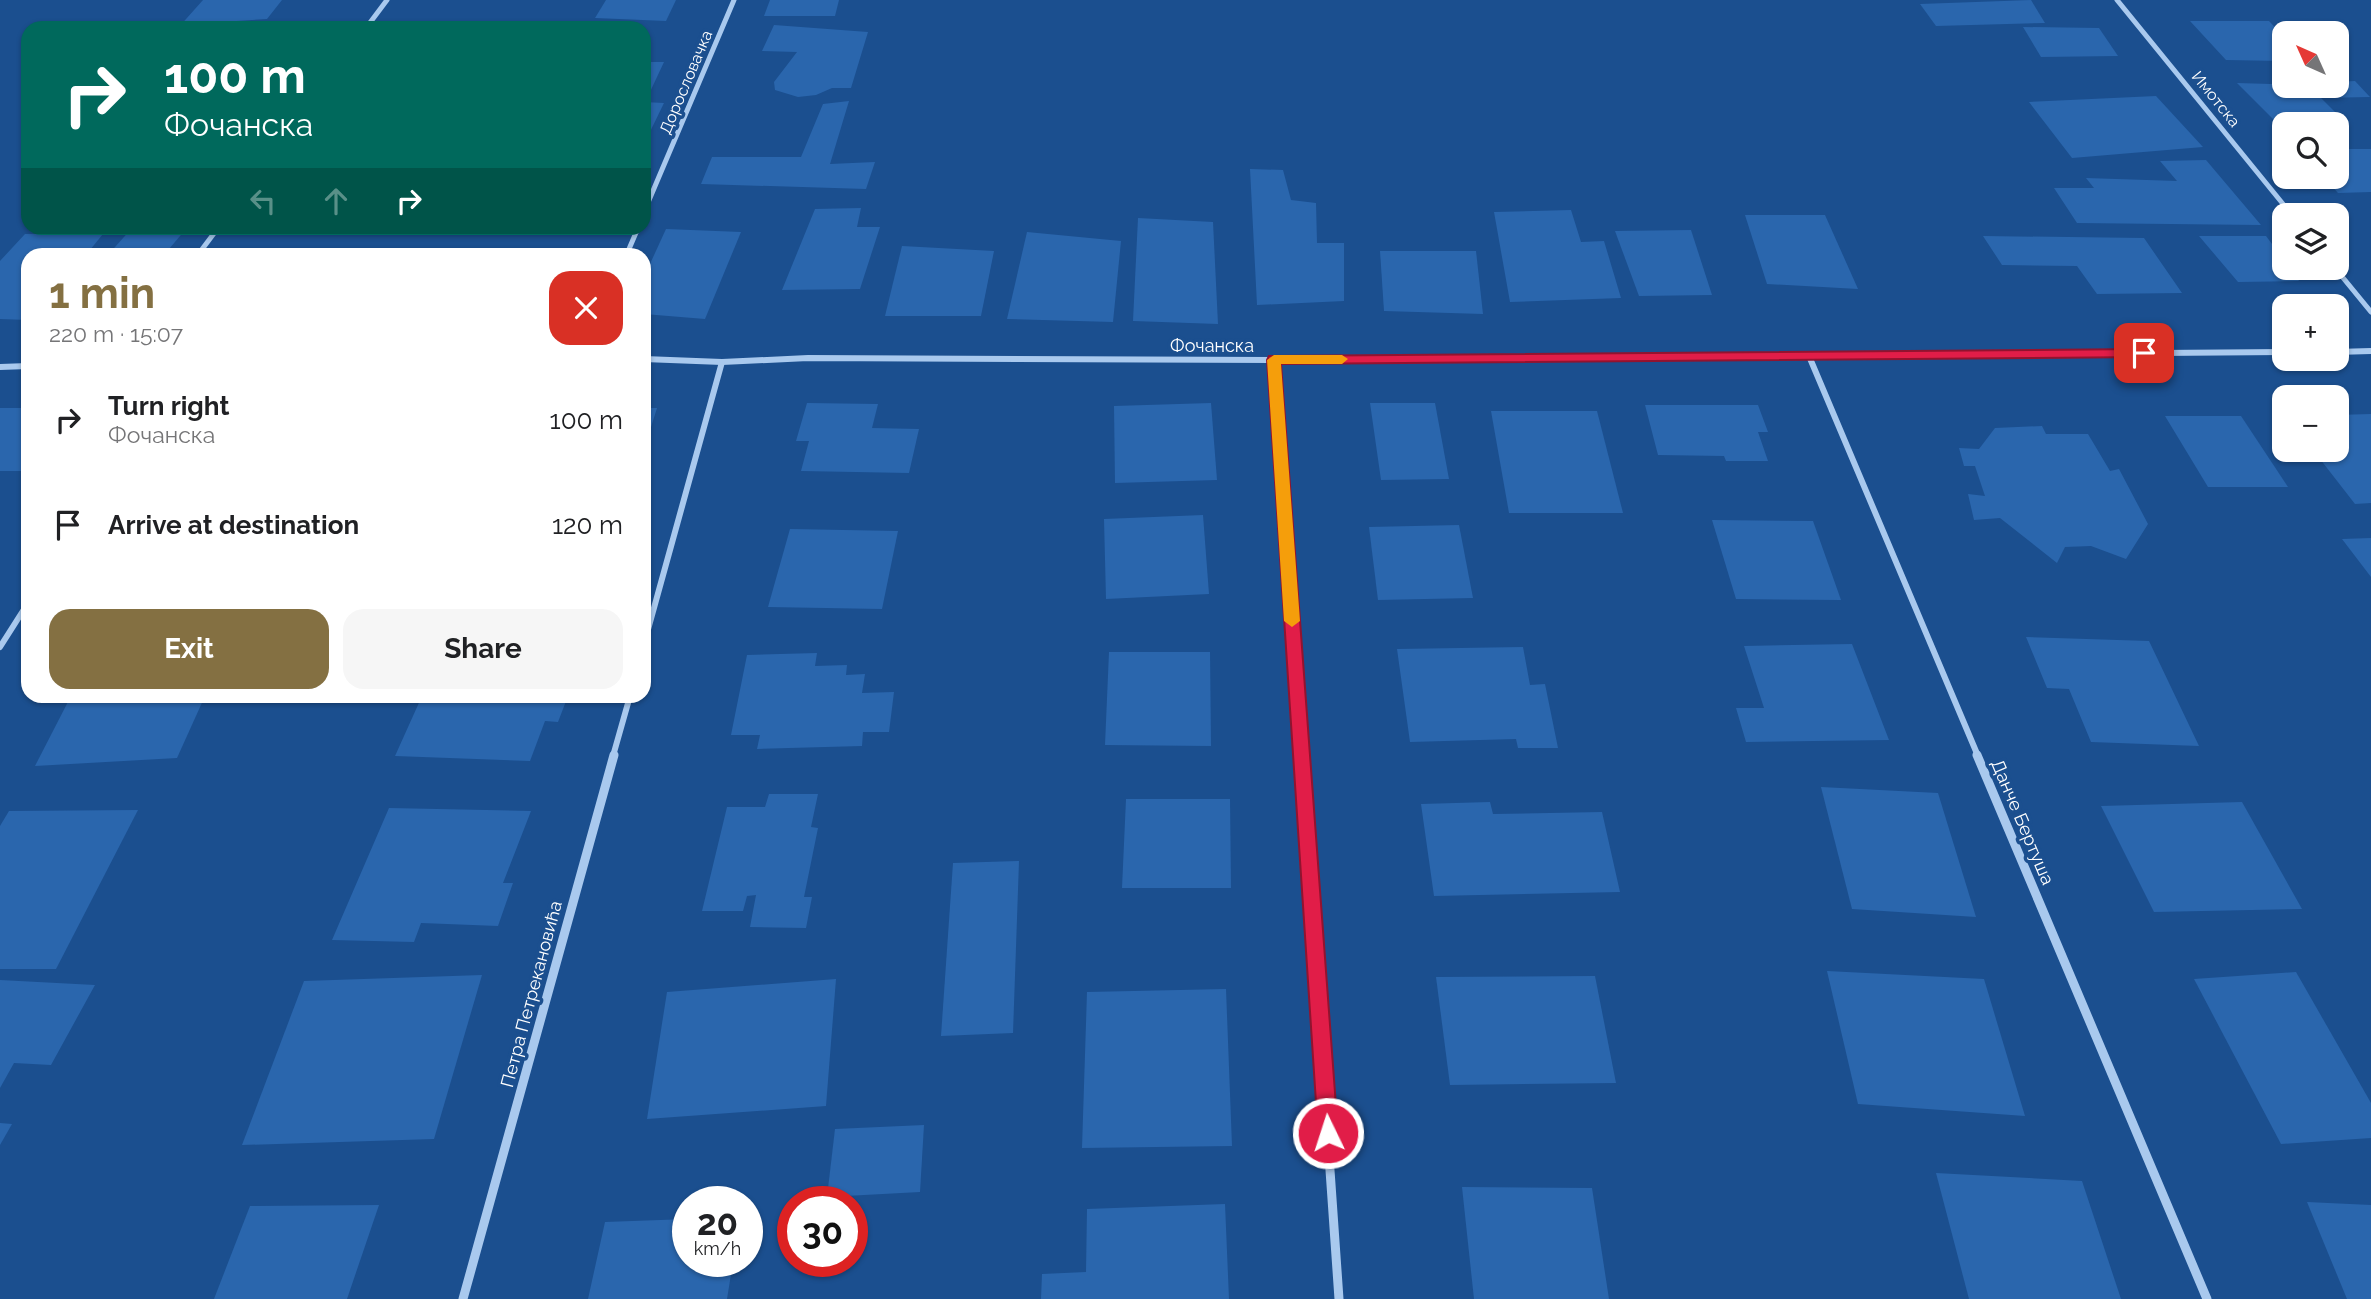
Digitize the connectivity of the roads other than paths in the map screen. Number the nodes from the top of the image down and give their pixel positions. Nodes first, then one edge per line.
1 (387, 0) edge
2 (734, 0) edge
3 (2117, 0) edge
4 (371, 21) edge
5 (651, 196) edge
6 (2282, 203) edge
7 (2345, 280) edge
8 (2371, 312) edge
9 (2371, 351) edge
10 (2272, 352) edge
11 (2349, 352) edge
12 (1809, 356) junction
13 (651, 359) edge
14 (1274, 360) junction
15 (722, 362) junction
16 (21, 366) edge
17 (0, 367) edge
18 (21, 614) edge
19 (651, 619) edge
20 (0, 647) edge
21 (627, 703) edge
22 (463, 1299) edge
23 (1339, 1299) edge
24 (2207, 1299) edge

1 - 4 street
2 - 5 street, Дорословачка
3 - 6 street, Имотска
7 - 8 street
9 - 11 street
10 - 12 street, Фочанска
12 - 14 street, Фочанска
12 - 24 street, Данче Бертуша
13 - 15 street, Фочанска
14 - 15 street, Фочанска
14 - 23 street
15 - 19 street
16 - 17 street
18 - 20 street
21 - 22 street, Петра Петрекановића

